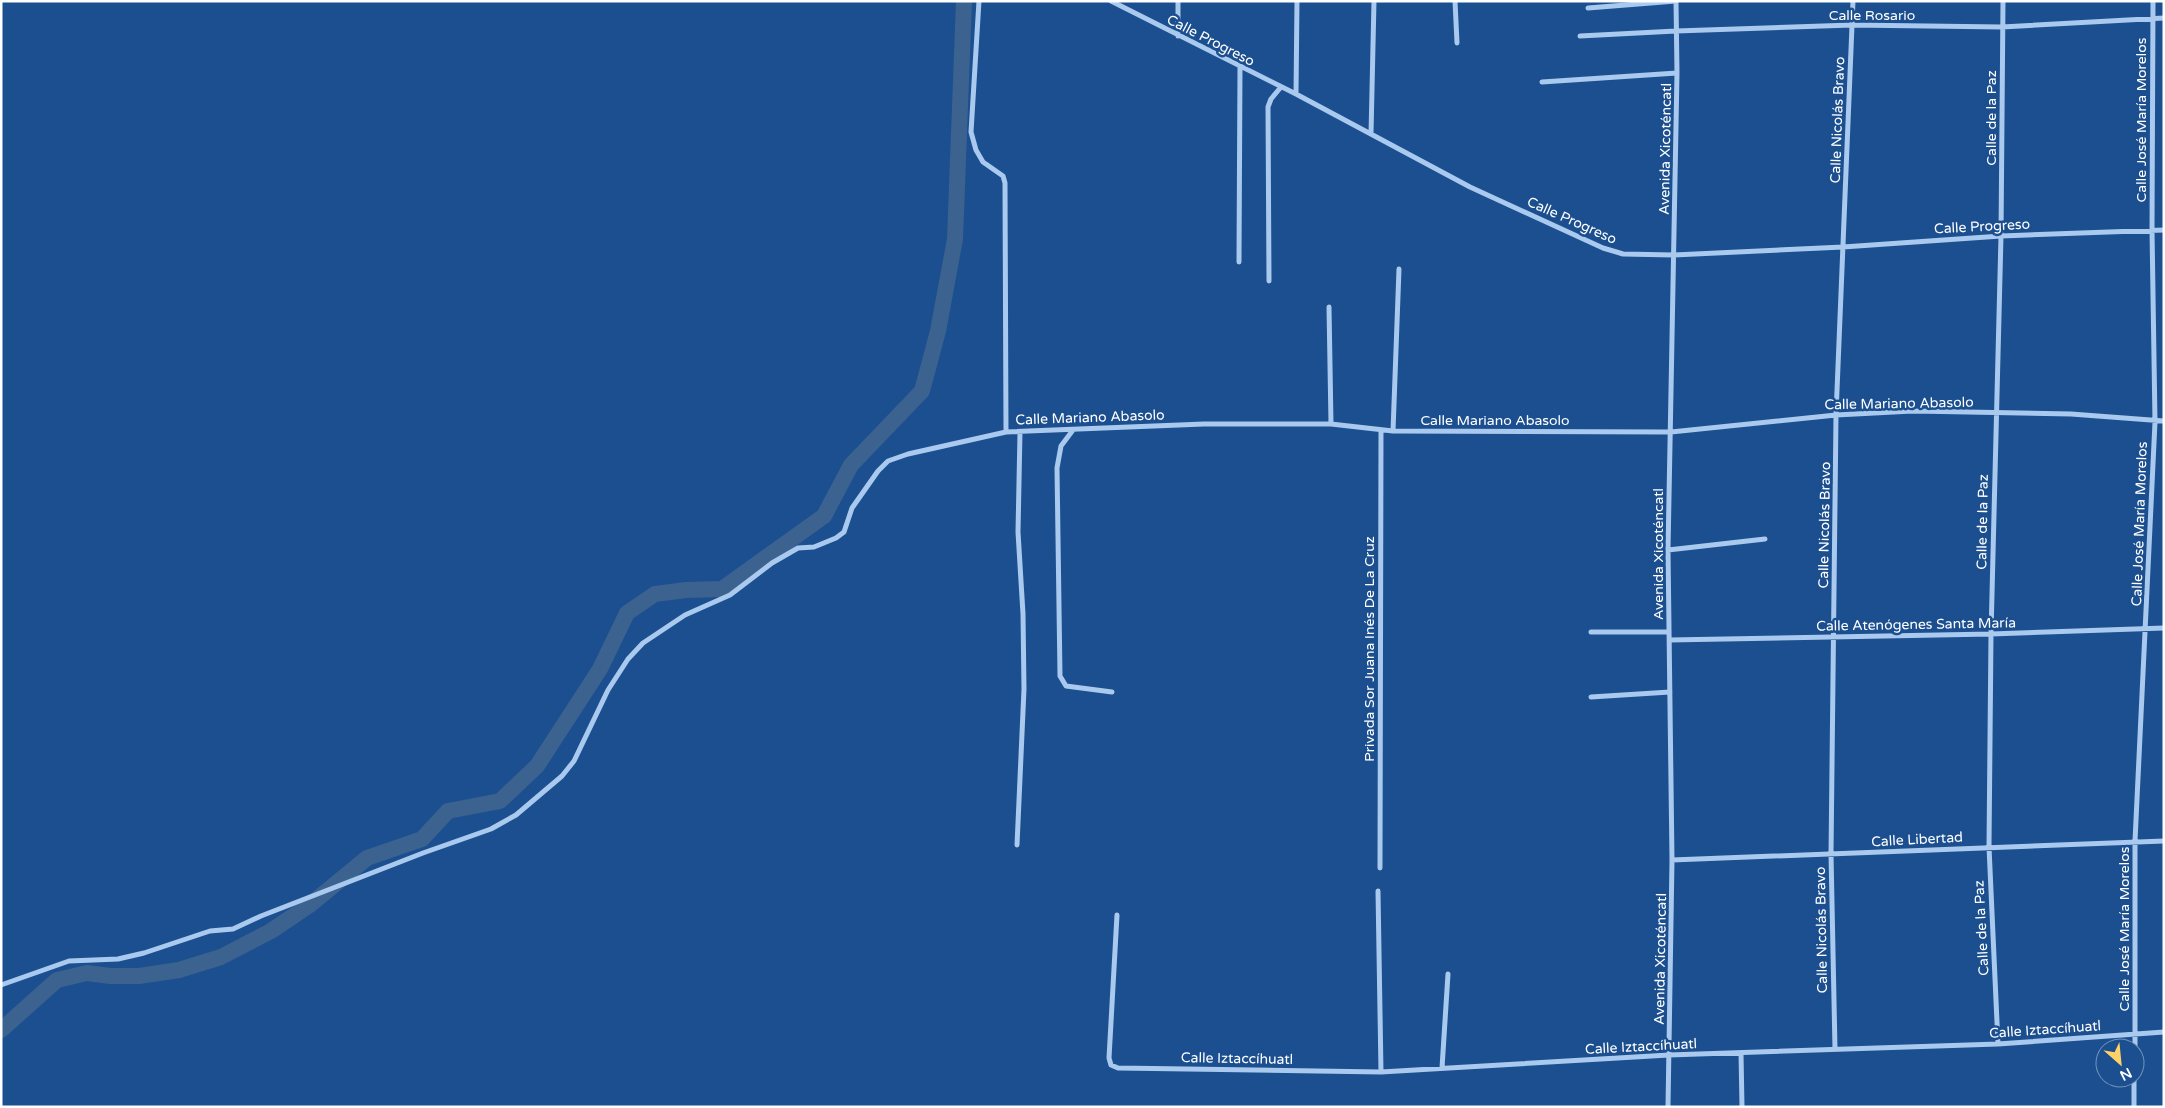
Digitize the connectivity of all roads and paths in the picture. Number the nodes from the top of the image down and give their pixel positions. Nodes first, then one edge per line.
1 (978, 1) edge
2 (1111, 1) edge
3 (1178, 1) edge
4 (1297, 1) edge
5 (1374, 1) edge
6 (1455, 1) edge
7 (1676, 1) edge
8 (1853, 1) edge
9 (2003, 1) edge
10 (2153, 1) edge
11 (1588, 8) dead end
12 (2153, 18) junction
13 (2164, 18) edge
14 (1852, 26) junction
15 (2002, 27) junction
16 (1676, 31) junction
17 (1178, 36) junction
18 (1580, 36) dead end
19 (1457, 43) dead end
20 (1240, 67) junction
21 (1677, 73) junction
22 (1542, 82) dead end
23 (1280, 86) junction
24 (1296, 94) junction
25 (1371, 134) junction
26 (2152, 230) junction
27 (2164, 230) edge
28 (2001, 236) junction
29 (1843, 247) junction
30 (1674, 255) junction
31 (1239, 262) dead end
32 (1399, 268) dead end
33 (1268, 281) dead end
34 (1329, 307) dead end
35 (1996, 412) junction
36 (1836, 414) junction
37 (2164, 421) edge
38 (2155, 422) junction
39 (1331, 424) junction
40 (1073, 430) junction
41 (1381, 430) junction
42 (1393, 431) junction
43 (1006, 432) junction
44 (1020, 432) junction
45 (1670, 432) junction
46 (1765, 539) dead end
47 (1668, 550) junction
48 (2146, 628) junction
49 (2164, 628) edge
50 (1591, 632) dead end
51 (1669, 632) junction
52 (1991, 634) junction
53 (1833, 637) junction
54 (1669, 640) junction
55 (1112, 692) dead end
56 (1670, 692) junction
57 (1591, 697) dead end
58 (2135, 841) junction
59 (2164, 841) edge
60 (1017, 845) dead end
61 (1989, 847) junction
62 (1831, 854) junction
63 (1672, 860) junction
64 (1380, 868) dead end
65 (1378, 891) dead end
66 (1117, 915) dead end
67 (1448, 974) dead end
68 (1, 985) edge
69 (2164, 1032) edge
70 (2135, 1034) junction
71 (2135, 1038) edge
72 (1998, 1044) junction
73 (1835, 1049) junction
74 (1741, 1053) junction
75 (1670, 1055) junction
76 (1442, 1068) junction
77 (1382, 1072) junction
78 (2134, 1088) edge
79 (1668, 1107) edge
80 (1742, 1107) edge
81 (2134, 1107) edge

1 - 43 street
2 - 17 street, Calle Progreso
3 - 17 street
4 - 24 street
5 - 25 street
6 - 19 street
7 - 11 street
7 - 16 street, Avenida Xicoténcatl
8 - 14 street, Calle Nicolás Bravo
9 - 15 street, Calle de la Paz
10 - 12 street, Calle José María Morelos
12 - 13 street, Calle Rosario
12 - 15 street, Calle Rosario
12 - 26 street, Calle José María Morelos
14 - 15 street, Calle Rosario
14 - 16 street, Calle Rosario
14 - 29 street, Calle Nicolás Bravo
15 - 28 street, Calle de la Paz
16 - 18 street, Calle Rosario
16 - 21 street, Avenida Xicoténcatl
17 - 20 street, Calle Progreso
20 - 23 street, Calle Progreso
20 - 31 street
21 - 22 street
21 - 30 street, Avenida Xicoténcatl
23 - 24 street, Calle Progreso
23 - 33 street
24 - 25 street, Calle Progreso
25 - 30 street, Calle Progreso
26 - 27 street, Calle Progreso
26 - 28 street, Calle Progreso
26 - 38 street, Calle José María Morelos
28 - 29 street, Calle Progreso
28 - 35 street, Calle de la Paz
29 - 30 street, Calle Progreso
29 - 36 street, Calle Nicolás Bravo
30 - 45 street, Avenida Xicoténcatl
32 - 42 street
34 - 39 street
35 - 36 street, Calle Mariano Abasolo
35 - 38 street, Calle Mariano Abasolo
35 - 52 street, Calle de la Paz
36 - 45 street, Calle Mariano Abasolo
36 - 53 street, Calle Nicolás Bravo
37 - 38 street, Calle Mariano Abasolo
38 - 48 street, Calle José María Morelos
39 - 40 street, Calle Mariano Abasolo
39 - 41 street, Calle Mariano Abasolo
40 - 44 street, Calle Mariano Abasolo
40 - 55 street
41 - 42 street, Calle Mariano Abasolo
41 - 64 street, Privada Sor Juana Inés De La Cruz
42 - 45 street, Calle Mariano Abasolo
43 - 44 street, Calle Mariano Abasolo
43 - 68 street, Calle Mariano Abasolo
44 - 60 street
45 - 47 street, Avenida Xicoténcatl
46 - 47 street
47 - 51 street, Avenida Xicoténcatl
48 - 49 street, Calle Atenógenes Santa María
48 - 52 street, Calle Atenógenes Santa María
48 - 58 street, Calle José María Morelos
50 - 51 street
51 - 54 street, Avenida Xicoténcatl
52 - 53 street, Calle Atenógenes Santa María
52 - 61 street, Calle de la Paz
53 - 54 street, Calle Atenógenes Santa María
53 - 62 street, Calle Nicolás Bravo
54 - 56 street, Avenida Xicoténcatl
56 - 57 street
56 - 63 street, Avenida Xicoténcatl
58 - 59 street, Calle Libertad
58 - 61 street, Calle Libertad
58 - 70 street, Calle José María Morelos
61 - 62 street, Calle Libertad
61 - 72 street, Calle de la Paz
62 - 63 street, Calle Libertad
62 - 73 street, Calle Nicolás Bravo
63 - 75 street, Avenida Xicoténcatl
65 - 77 street
66 - 77 street, Calle Iztaccíhuatl
67 - 76 street
69 - 70 street, Calle Iztaccíhuatl
70 - 71 street, Calle José María Morelos
70 - 72 street, Calle Iztaccíhuatl
72 - 73 street, Calle Iztaccíhuatl
73 - 74 street, Calle Iztaccíhuatl
74 - 75 street, Calle Iztaccíhuatl
74 - 80 street
75 - 76 street, Calle Iztaccíhuatl
75 - 79 street, Avenida Xicoténcatl
76 - 77 street, Calle Iztaccíhuatl
78 - 81 street

